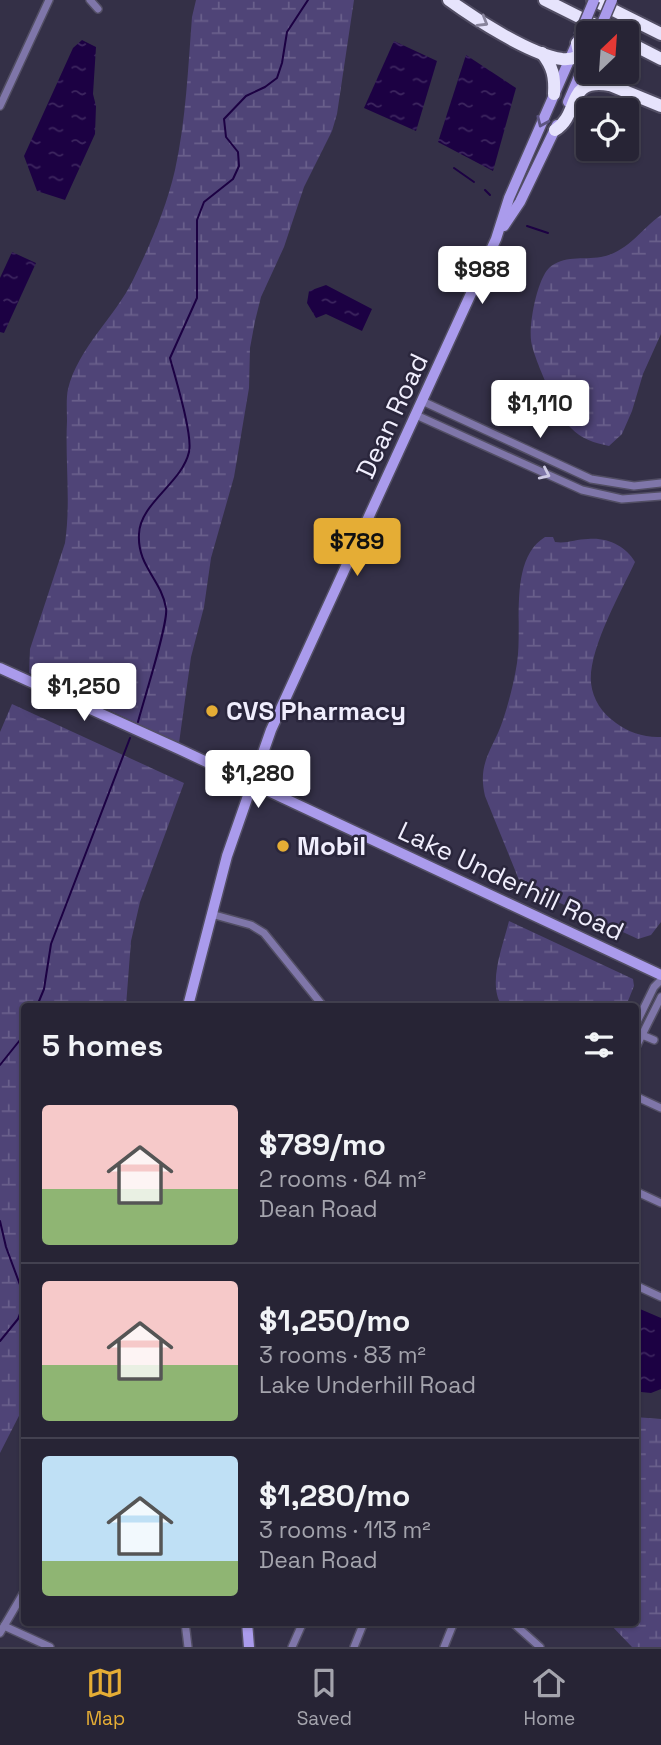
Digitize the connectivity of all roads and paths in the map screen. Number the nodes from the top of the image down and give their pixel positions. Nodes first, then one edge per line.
1 (49, 0) edge
2 (90, 0) edge
3 (449, 0) edge
4 (545, 0) edge
5 (594, 0) edge
6 (612, 0) edge
7 (98, 9) dead end
8 (585, 21) edge
9 (587, 21) edge
10 (603, 21) edge
11 (661, 34) edge
12 (639, 48) edge
13 (541, 53) junction
14 (661, 59) edge
15 (576, 60) edge
16 (576, 70) edge
17 (576, 80) edge
18 (610, 85) joint
19 (554, 94) junction
20 (0, 106) edge
21 (661, 106) edge
22 (555, 130) junction
23 (496, 239) junction
24 (422, 401) junction
25 (416, 415) junction
26 (661, 483) edge
27 (661, 496) edge
28 (0, 668) edge
29 (251, 782) junction
30 (211, 914) junction
31 (661, 978) edge
32 (661, 997) edge
33 (189, 1003) edge
34 (321, 1003) edge
35 (639, 1018) edge
36 (639, 1034) edge
37 (643, 1035) junction
38 (654, 1040) dead end
39 (639, 1042) edge
40 (639, 1098) edge
41 (661, 1108) edge
42 (639, 1193) edge
43 (661, 1203) edge
44 (639, 1287) edge
45 (661, 1297) edge
46 (21, 1597) edge
47 (185, 1626) edge
48 (247, 1626) edge
49 (301, 1626) edge
50 (362, 1626) edge
51 (452, 1626) edge
52 (516, 1626) edge
53 (2, 1629) edge
54 (50, 1647) edge
55 (187, 1647) edge
56 (249, 1647) edge
57 (292, 1647) edge
58 (354, 1647) edge
59 (444, 1647) edge
60 (539, 1647) edge

1 - 20 street
2 - 7 street
3 -> 13 highway
4 - 9 highway
5 - 8 street, bridge
5 - 11 highway
6 - 10 street, bridge
12 - 14 highway
13 - 15 highway
13 - 19 highway
16 - 19 street, Dean Road
17 - 22 street, Dean Road
18 - 21 highway
18 - 22 highway
19 -> 23 street, Dean Road
22 - 23 street, Dean Road
23 - 24 street, Dean Road
24 - 25 street, Dean Road
24 - 26 street
25 -> 27 street
25 - 29 street, Dean Road
28 - 29 street, Lake Underhill Road
29 - 30 street, Dean Road
29 - 31 street, Lake Underhill Road
30 - 33 street, Dean Road
30 - 34 street
31 - 35 street
32 - 37 street
36 - 37 street
37 - 38 street
37 - 39 street
40 - 41 street
42 - 43 street
44 - 45 street
46 - 53 street
47 - 55 street
48 - 56 street
49 - 57 street
50 - 58 street
51 - 59 street
52 - 60 street
53 - 54 street

